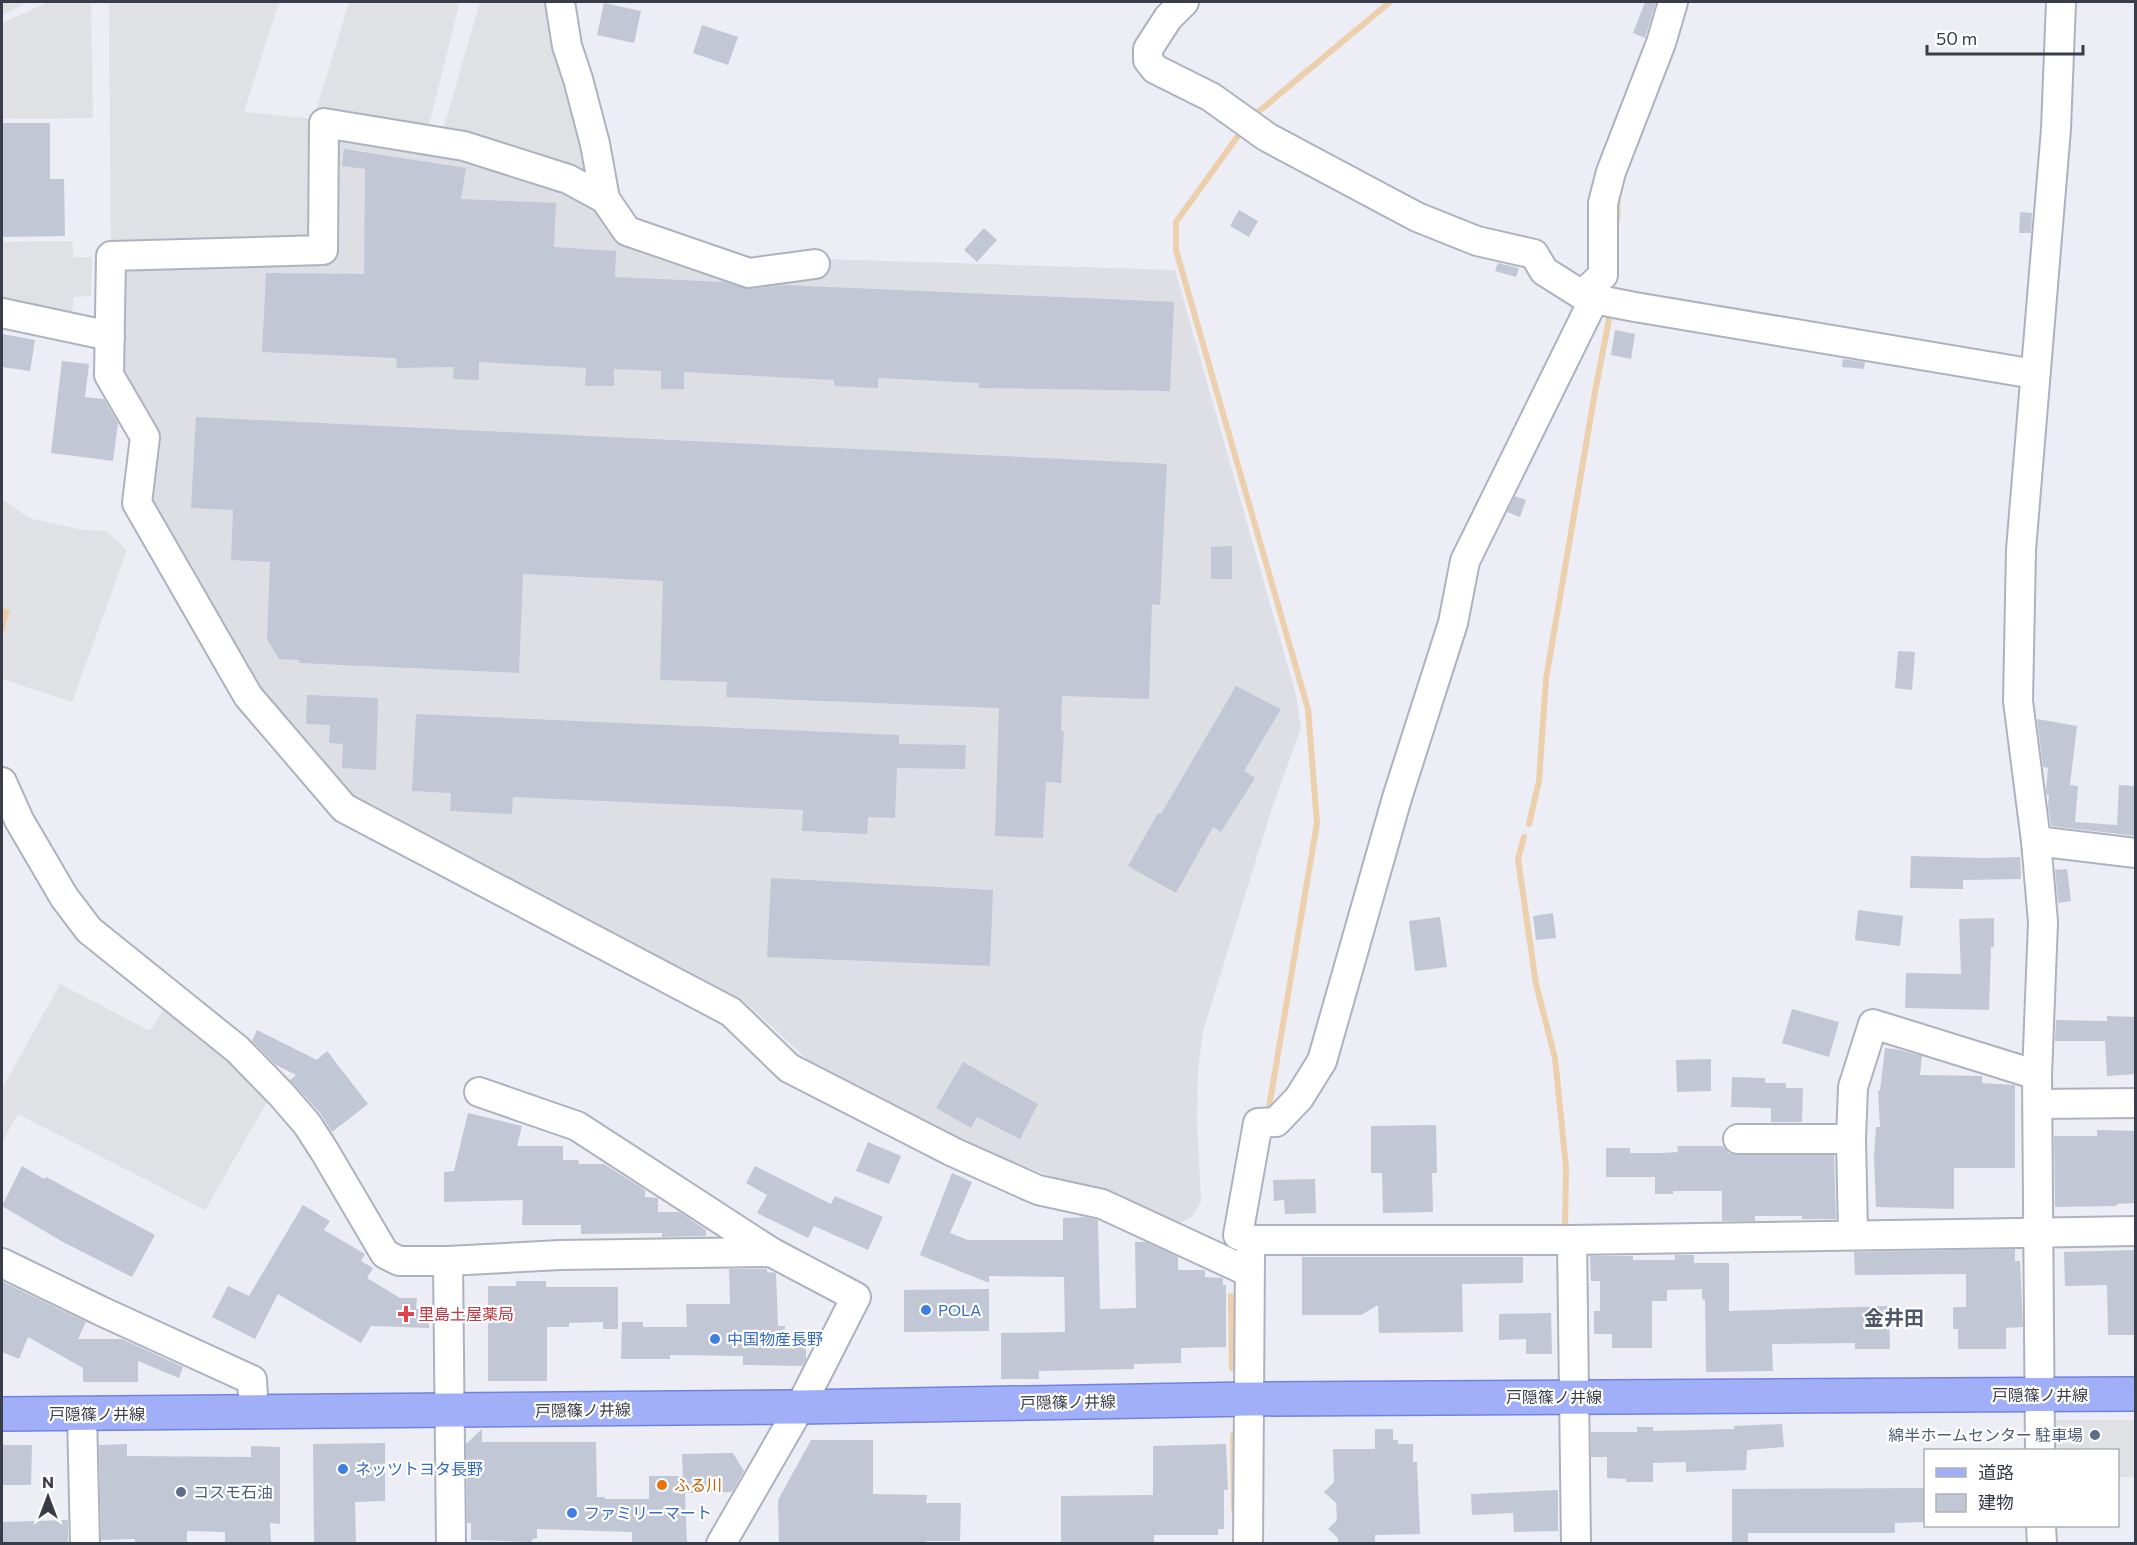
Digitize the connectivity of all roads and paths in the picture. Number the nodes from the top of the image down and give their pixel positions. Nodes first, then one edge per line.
1 (560, 2) edge
2 (1184, 2) edge
3 (1673, 2) edge
4 (2061, 2) edge
5 (605, 199) junction
6 (815, 264) dead end
7 (1588, 297) junction
8 (2, 313) edge
9 (110, 336) junction
10 (2034, 374) junction
11 (2, 782) edge
12 (2036, 841) junction
13 (2136, 853) edge
14 (2037, 1074) junction
15 (479, 1092) dead end
16 (2136, 1103) edge
17 (2038, 1104) junction
18 (1738, 1139) dead end
19 (1851, 1139) junction
20 (2136, 1231) edge
21 (2038, 1232) junction
22 (1853, 1234) junction
23 (1252, 1240) junction
24 (1572, 1240) junction
25 (771, 1252) junction
26 (448, 1261) junction
27 (2, 1263) edge
28 (1249, 1272) junction
29 (2136, 1394) edge
30 (2039, 1395) junction
31 (1574, 1397) junction
32 (1250, 1399) junction
33 (800, 1407) junction
34 (450, 1411) junction
35 (2, 1414) edge
36 (82, 1414) junction
37 (254, 1414) junction
38 (2040, 1449) edge
39 (2041, 1527) edge
40 (85, 1544) edge
41 (451, 1544) edge
42 (721, 1544) edge
43 (1248, 1544) edge
44 (1576, 1544) edge
45 (2042, 1544) edge

1 - 5 street
2 - 7 street
3 - 7 street
4 - 10 street
5 - 6 street
5 - 9 street
7 - 10 street
7 - 23 street
8 - 9 street
9 - 28 street
10 - 12 street
11 - 26 street
12 - 13 street
12 - 14 street
14 - 17 street
14 - 19 street
15 - 25 street
16 - 17 street
17 - 21 street
18 - 19 street
19 - 22 street
20 - 21 street
21 - 22 street
21 - 30 street
22 - 24 street
23 - 24 street
23 - 28 street
24 - 31 street
25 - 26 street
25 - 33 street
26 - 34 street
27 - 37 street
28 - 32 street
29 - 30 main road, 戸隠篠ノ井線
30 - 31 main road, 戸隠篠ノ井線
30 - 38 street
31 - 32 main road, 戸隠篠ノ井線
31 - 44 street
32 - 33 main road, 戸隠篠ノ井線
32 - 43 street
33 - 34 main road, 戸隠篠ノ井線
33 - 42 street
34 - 37 main road, 戸隠篠ノ井線
34 - 41 street
35 - 36 main road, 戸隠篠ノ井線
36 - 37 main road, 戸隠篠ノ井線
36 - 40 street
39 - 45 street

